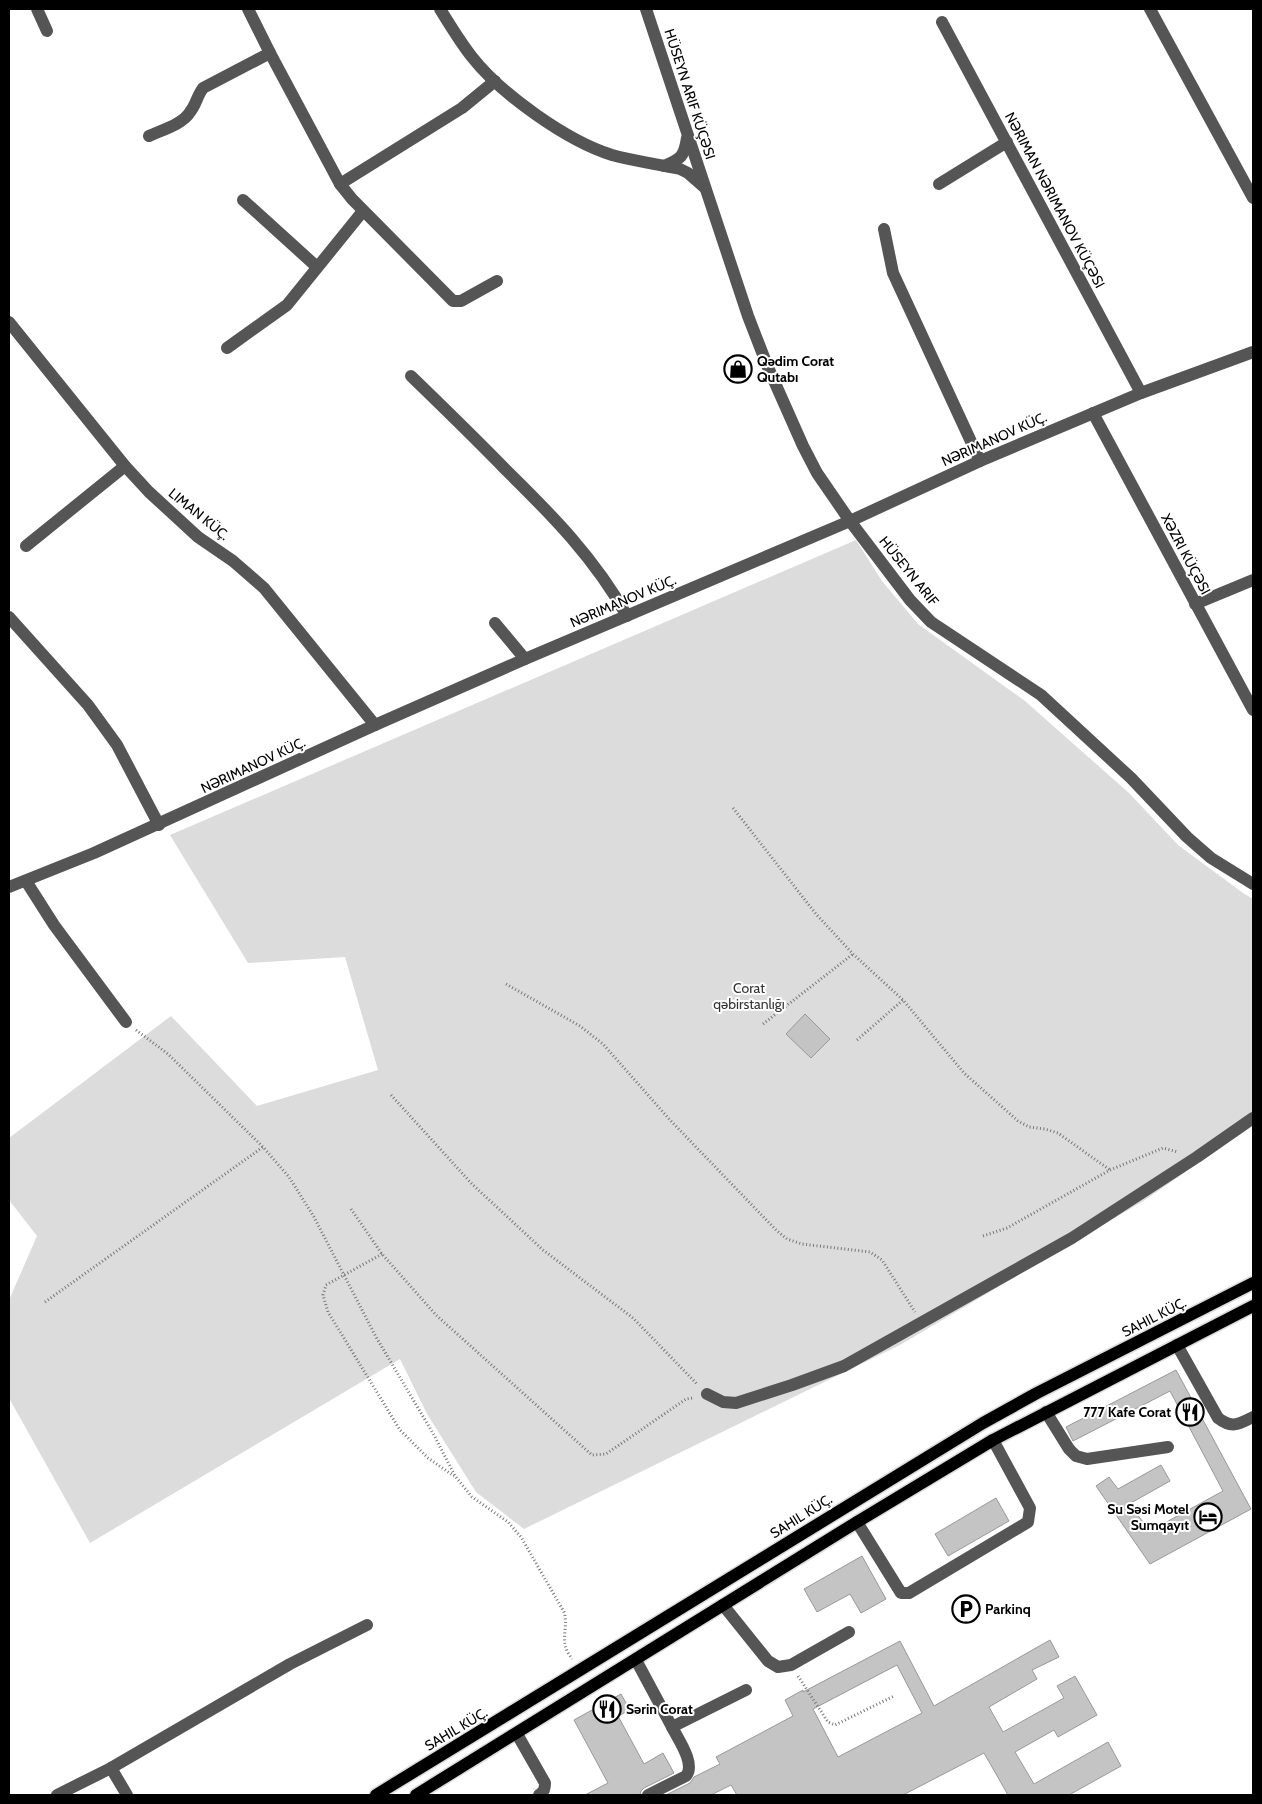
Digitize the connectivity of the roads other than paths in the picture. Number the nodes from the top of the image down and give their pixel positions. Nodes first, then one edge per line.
1 (37, 9) edge
2 (248, 9) edge
3 (440, 9) edge
4 (646, 9) edge
5 (1150, 9) edge
6 (942, 22) dead end
7 (47, 31) dead end
8 (270, 53) junction
9 (495, 81) junction
10 (687, 134) junction
11 (149, 136) dead end
12 (1007, 142) junction
13 (664, 166) junction
14 (340, 184) junction
15 (939, 184) dead end
16 (705, 189) junction
17 (1253, 198) edge
18 (243, 200) dead end
19 (363, 211) junction
20 (884, 229) dead end
21 (317, 267) junction
22 (497, 281) dead end
23 (9, 322) edge
24 (227, 348) dead end
25 (1253, 352) edge
26 (411, 376) dead end
27 (1141, 393) junction
28 (1093, 413) junction
29 (980, 461) junction
30 (125, 466) junction
31 (850, 521) junction
32 (26, 546) dead end
33 (1253, 580) edge
34 (1195, 604) junction
35 (627, 616) junction
36 (9, 617) edge
37 (495, 623) dead end
38 (525, 659) junction
39 (1253, 710) edge
40 (375, 725) junction
41 (159, 825) junction
42 (26, 881) junction
43 (1253, 884) edge
44 (9, 887) edge
45 (126, 1022) road end
46 (1253, 1118) edge
47 (1253, 1283) edge
48 (1253, 1306) edge
49 (1177, 1344) junction
50 (707, 1394) road end
51 (1046, 1412) junction
52 (1253, 1418) edge
53 (993, 1440) junction
54 (1168, 1447) dead end
55 (857, 1522) junction
56 (723, 1606) junction
57 (367, 1625) dead end
58 (849, 1632) dead end
59 (636, 1660) junction
60 (746, 1690) dead end
61 (672, 1727) junction
62 (517, 1734) junction
63 (111, 1768) junction
64 (57, 1795) edge
65 (127, 1795) edge
66 (376, 1795) edge
67 (417, 1795) edge
68 (539, 1795) edge
69 (648, 1795) edge

1 - 7 street
2 - 8 street
3 - 9 street
4 - 10 street, HÜSEYN ARIF KÜÇƏSI
5 - 17 street
6 - 12 street, NƏRIMAN NƏRIMANOV KÜÇƏSI
8 - 11 street
8 - 14 street
9 - 13 street
9 - 14 street
10 - 13 street
10 - 16 street, HÜSEYN ARIF KÜÇƏSI
12 - 15 street
12 - 27 street, NƏRIMAN NƏRIMANOV KÜÇƏSI
13 - 16 street
14 - 19 street
16 - 31 street, HÜSEYN ARIF
18 - 21 street
19 - 21 street
19 - 22 street
20 - 29 street
21 - 24 street
23 - 30 street, LIMAN KÜÇ.
25 - 27 street, NƏRIMANOV KÜÇ.
26 - 35 street
27 - 28 street, NƏRIMANOV KÜÇ.
28 - 29 street, NƏRIMANOV KÜÇ.
28 - 34 street, XƏZRI KÜÇƏSI
29 - 31 street, NƏRIMANOV KÜÇ.
30 - 32 street
30 - 40 street, LIMAN KÜÇ.
31 - 35 street, NƏRIMANOV KÜÇ.
31 - 43 street, HÜSEYN ARIF
33 - 34 street
34 - 39 street, XƏZRI KÜÇƏSI
35 - 38 street, NƏRIMANOV KÜÇ.
36 - 41 street
37 - 38 street
38 - 40 street, NƏRIMANOV KÜÇ.
40 - 41 street, NƏRIMANOV KÜÇ.
41 - 42 street, NƏRIMANOV KÜÇ.
42 - 44 street, NƏRIMANOV KÜÇ.
42 - 45 street
46 - 50 street
47 - 66 main road, SAHIL KÜÇ.
48 - 49 main road
49 - 51 main road
49 - 52 street
51 - 53 main road
51 - 54 street
53 - 55 main road
53 - 55 street
55 - 56 main road
56 - 58 street
56 - 59 main road
57 - 63 street
59 - 61 street
59 - 62 main road
60 - 61 street
61 - 69 street
62 - 67 main road
62 - 68 street
63 - 64 street
63 - 65 street

